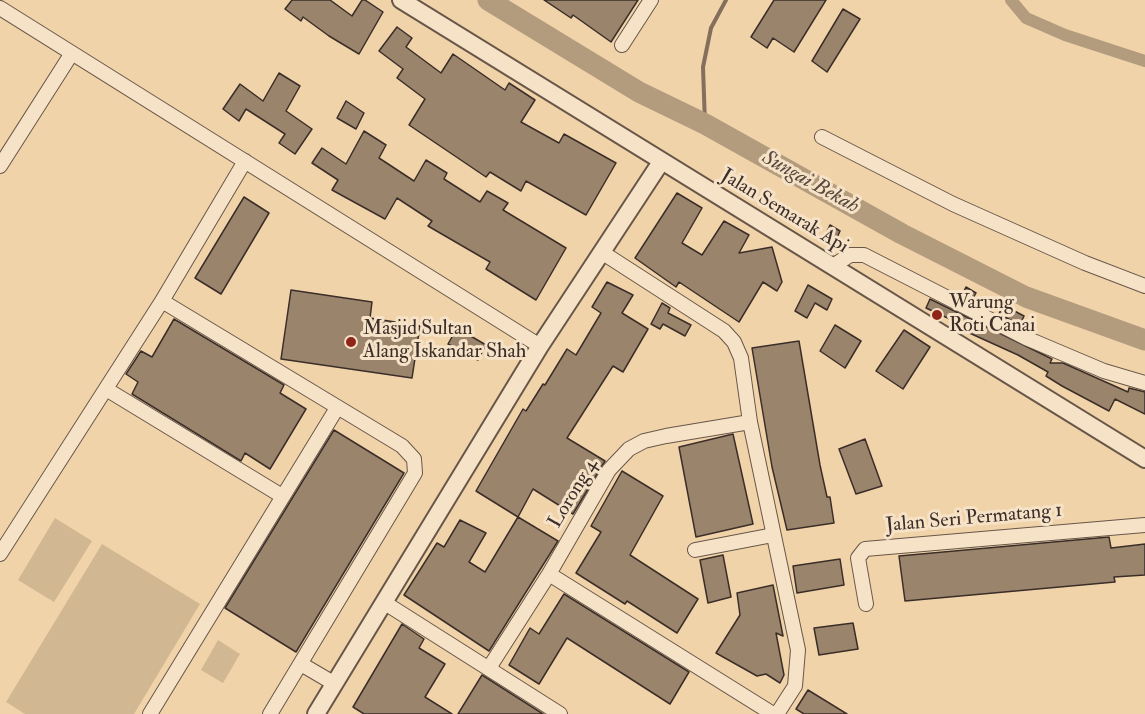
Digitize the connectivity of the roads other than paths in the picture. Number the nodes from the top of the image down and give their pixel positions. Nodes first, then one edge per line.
1 (401, 0) edge
2 (651, 0) edge
3 (0, 8) edge
4 (622, 45) dead end
5 (72, 53) junction
6 (822, 137) dead end
7 (245, 161) junction
8 (661, 162) junction
9 (0, 166) edge
10 (603, 253) junction
11 (832, 266) junction
12 (1145, 286) edge
13 (162, 301) junction
14 (540, 346) junction
15 (1145, 383) edge
16 (106, 389) junction
17 (337, 408) junction
18 (750, 422) junction
19 (1145, 459) edge
20 (282, 496) junction
21 (1145, 525) edge
22 (773, 535) junction
23 (2, 546) edge
24 (695, 550) dead end
25 (549, 574) junction
26 (385, 603) junction
27 (866, 604) dead end
28 (301, 664) junction
29 (489, 668) junction
30 (335, 684) junction
31 (321, 712) edge
32 (153, 713) edge
33 (270, 714) edge
34 (560, 714) edge
35 (775, 714) edge

1 - 8 street, Jalan Semarak Api
2 - 4 street
3 - 5 street
5 - 7 street
5 - 9 street
6 - 12 street
7 - 13 street
7 - 14 street
8 - 10 street
8 - 11 street, Jalan Semarak Api
10 - 14 street
10 - 18 street
11 - 15 street
11 - 19 street, Jalan Semarak Api
13 - 16 street
13 - 17 street
14 - 26 street
16 - 20 street
16 - 23 street
17 - 20 street
17 - 28 street
18 - 22 street
18 - 25 street, Lorong 4
20 - 32 street
21 - 27 street, Jalan Seri Permatang 1
22 - 24 street
22 - 35 street
25 - 29 street, Lorong 4
25 - 35 street
26 - 29 street
26 - 30 street
28 - 30 street
28 - 33 street
29 - 34 street
30 - 31 street

